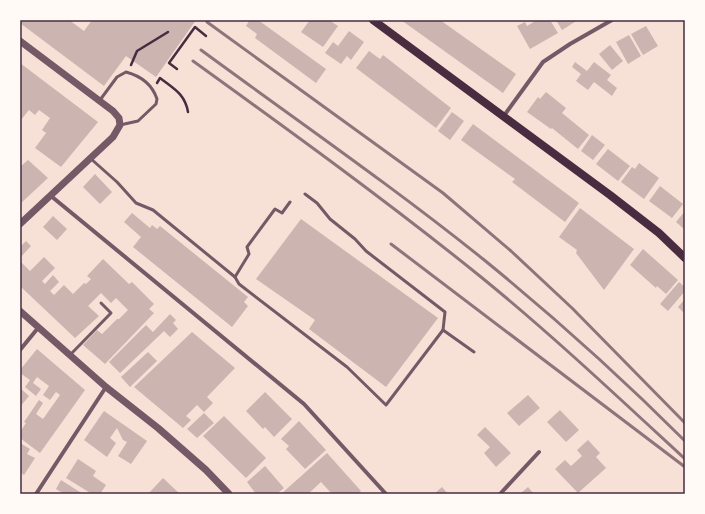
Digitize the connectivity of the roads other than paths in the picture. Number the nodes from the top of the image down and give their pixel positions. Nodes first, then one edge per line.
1 (612, 20) edge
2 (377, 21) edge
3 (20, 41) edge
4 (100, 100) junction
5 (503, 117) junction
6 (120, 125) junction
7 (90, 158) junction
8 (305, 194) dead end
9 (51, 196) junction
10 (290, 202) dead end
11 (20, 224) edge
12 (685, 258) edge
13 (234, 277) junction
14 (101, 303) dead end
15 (20, 311) edge
16 (38, 328) junction
17 (443, 330) junction
18 (20, 350) edge
19 (474, 352) dead end
20 (70, 355) junction
21 (106, 387) junction
22 (539, 452) dead end
23 (36, 494) edge
24 (229, 494) edge
25 (386, 494) edge
26 (500, 494) edge

1 - 5 street
2 - 5 main road
3 - 4 street
4 - 6 street
4 - 6 lane
5 - 12 main road
6 - 7 street
7 - 9 street
7 - 13 lane
8 - 17 lane
9 - 11 street
9 - 25 street
10 - 13 lane
13 - 17 lane
14 - 20 lane
15 - 16 street
16 - 18 street
16 - 20 street
17 - 19 lane
20 - 21 street
21 - 23 street
21 - 24 street
22 - 26 street

